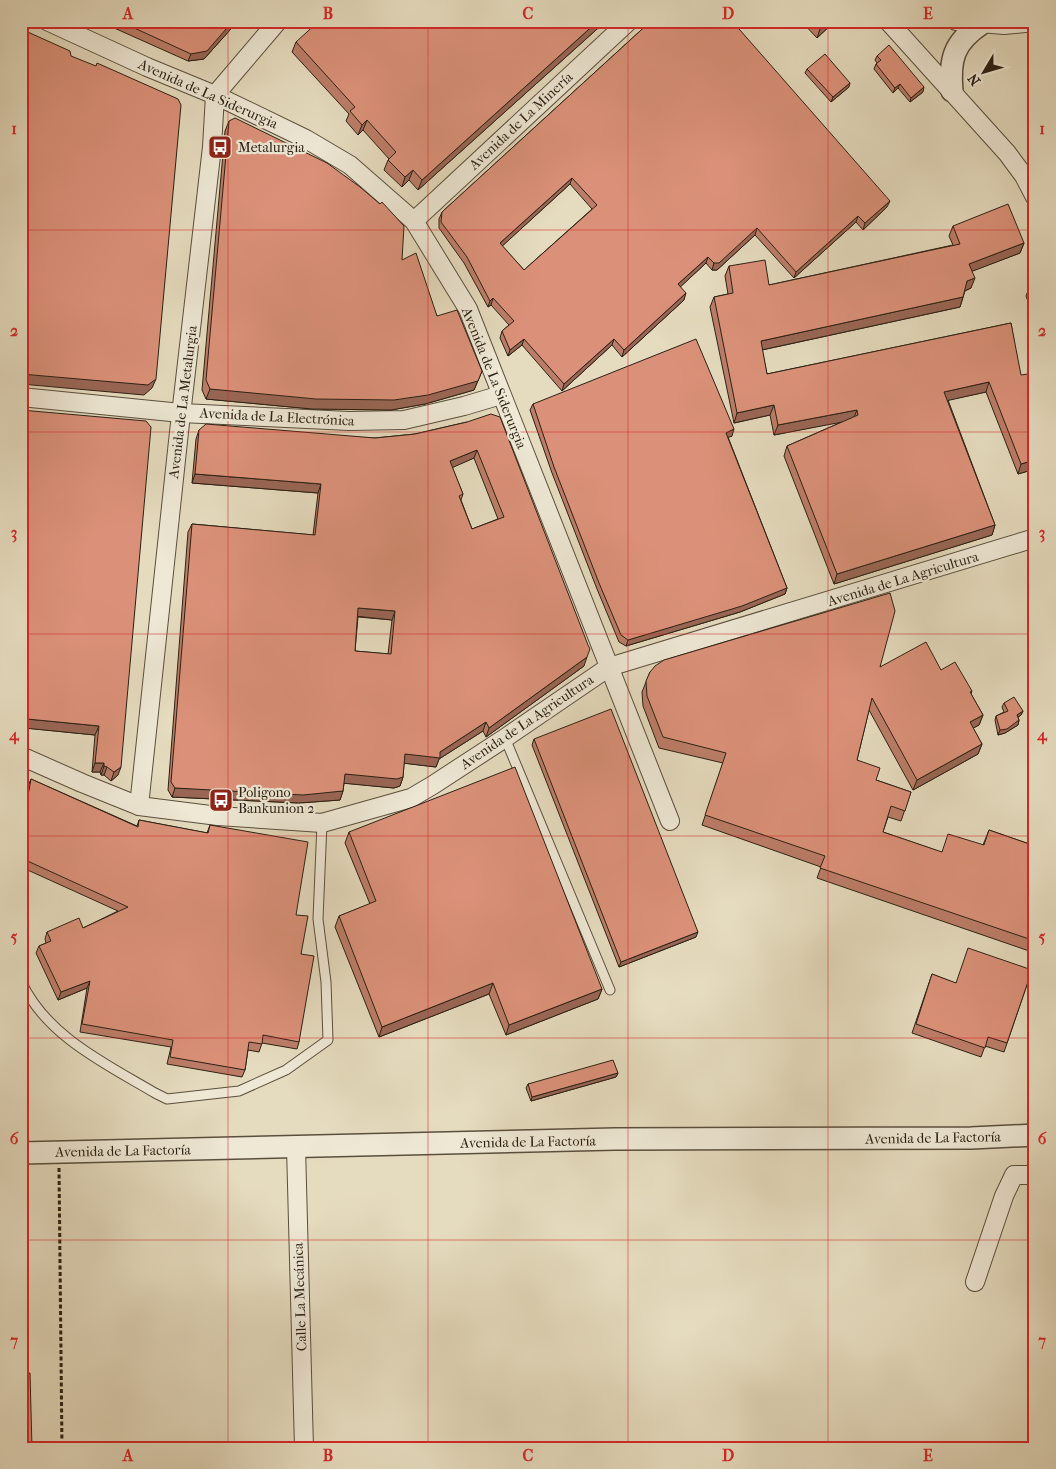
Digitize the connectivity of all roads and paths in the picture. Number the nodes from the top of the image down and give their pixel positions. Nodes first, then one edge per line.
1 (46, 21) edge
2 (278, 21) edge
3 (629, 21) edge
4 (888, 21) edge
5 (956, 21) edge
6 (1035, 22) edge
7 (981, 24) junction
8 (952, 91) junction
9 (215, 95) junction
10 (1035, 197) edge
11 (414, 221) junction
12 (500, 395) junction
13 (21, 398) edge
14 (181, 412) junction
15 (1035, 538) edge
16 (609, 667) junction
17 (505, 738) junction
18 (21, 756) edge
19 (139, 806) junction
20 (670, 821) dead end
21 (322, 823) junction
22 (21, 981) edge
23 (610, 990) dead end
24 (1035, 1135) edge
25 (296, 1147) junction
26 (59, 1152) junction
27 (21, 1153) edge
28 (1035, 1175) edge
29 (975, 1282) dead end
30 (62, 1448) edge
31 (304, 1448) edge

1 - 9 street, Avenida de La Siderurgia
2 - 9 street
3 - 11 street, Avenida de La Minería
4 - 8 street
5 - 7 street
6 - 7 street
7 - 8 street
8 - 10 street
9 - 11 street, Avenida de La Siderurgia
9 - 14 street, Avenida de La Metalurgia
11 - 12 street, Avenida de La Siderurgia
12 - 14 street, Avenida de La Electrónica
12 - 16 street, Avenida de La Siderurgia
13 - 14 street, Avenida de La Electrónica
14 - 19 street, Avenida de La Metalurgia
15 - 16 street, Avenida de La Agricultura
16 - 17 street, Avenida de La Agricultura
16 - 20 street, Avenida de La Siderurgia
17 - 21 street, Avenida de La Agricultura
17 - 23 lane
18 - 19 street, Avenida de La Agricultura
19 - 21 street, Avenida de La Agricultura
21 - 22 lane
24 - 25 street, Avenida de La Factoría
25 - 26 street, Avenida de La Factoría
25 - 31 street, Calle La Mecánica
26 - 27 street, Avenida de La Factoría
26 - 30 path
28 - 29 street

